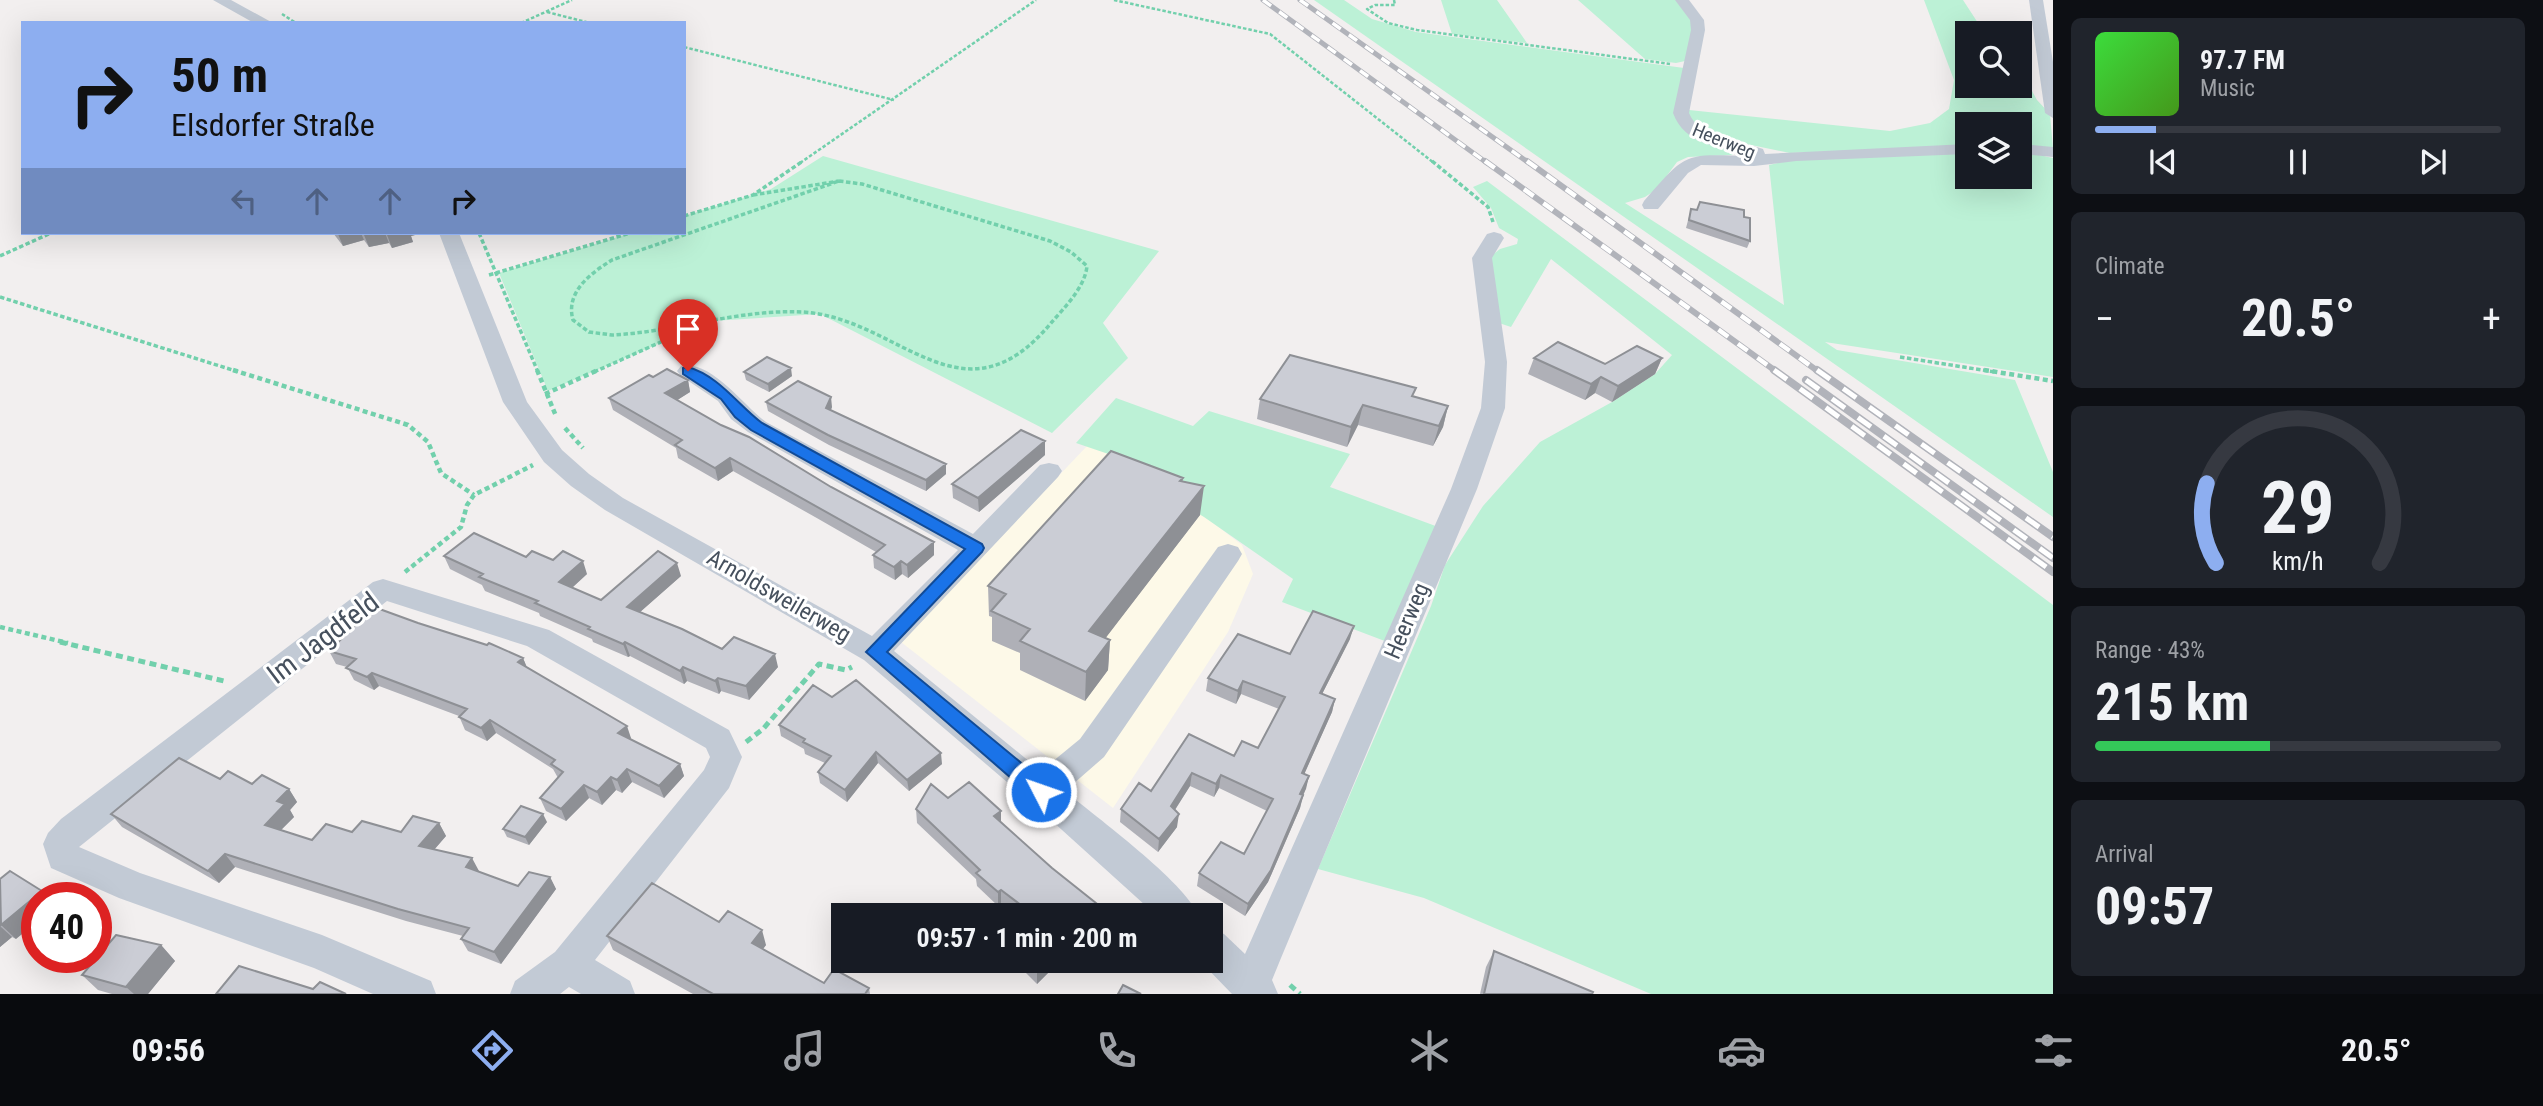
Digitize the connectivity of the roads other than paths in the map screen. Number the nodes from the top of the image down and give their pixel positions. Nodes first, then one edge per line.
1 (220, 0) edge
2 (1682, 0) edge
3 (2036, 0) edge
4 (262, 21) edge
5 (2053, 113) edge
6 (1955, 149) edge
7 (2032, 150) edge
8 (2053, 152) edge
9 (1768, 160) junction
10 (1651, 205) dead end
11 (450, 235) edge
12 (1494, 238) road end
13 (688, 371) dead end
14 (1049, 471) dead end
15 (976, 548) junction
16 (1228, 554) dead end
17 (875, 652) junction
18 (1041, 792) junction
19 (1168, 903) edge
20 (1223, 959) edge
21 (568, 965) junction
22 (1254, 991) edge
23 (417, 994) edge
24 (529, 994) edge
25 (616, 994) edge

1 - 4 street
2 - 9 street, Heerweg
3 - 5 street
6 - 9 street
7 - 8 street
9 - 10 street, Heerweg
11 - 17 street, Arnoldsweilerweg
12 - 22 street, Heerweg
13 - 15 street
14 - 15 street
15 - 17 street
16 - 18 street
17 - 18 street, Arnoldsweilerweg
18 - 19 street, Arnoldsweilerweg
20 - 22 street
21 - 23 street, Im Jagdfeld
21 - 24 street
21 - 25 street

